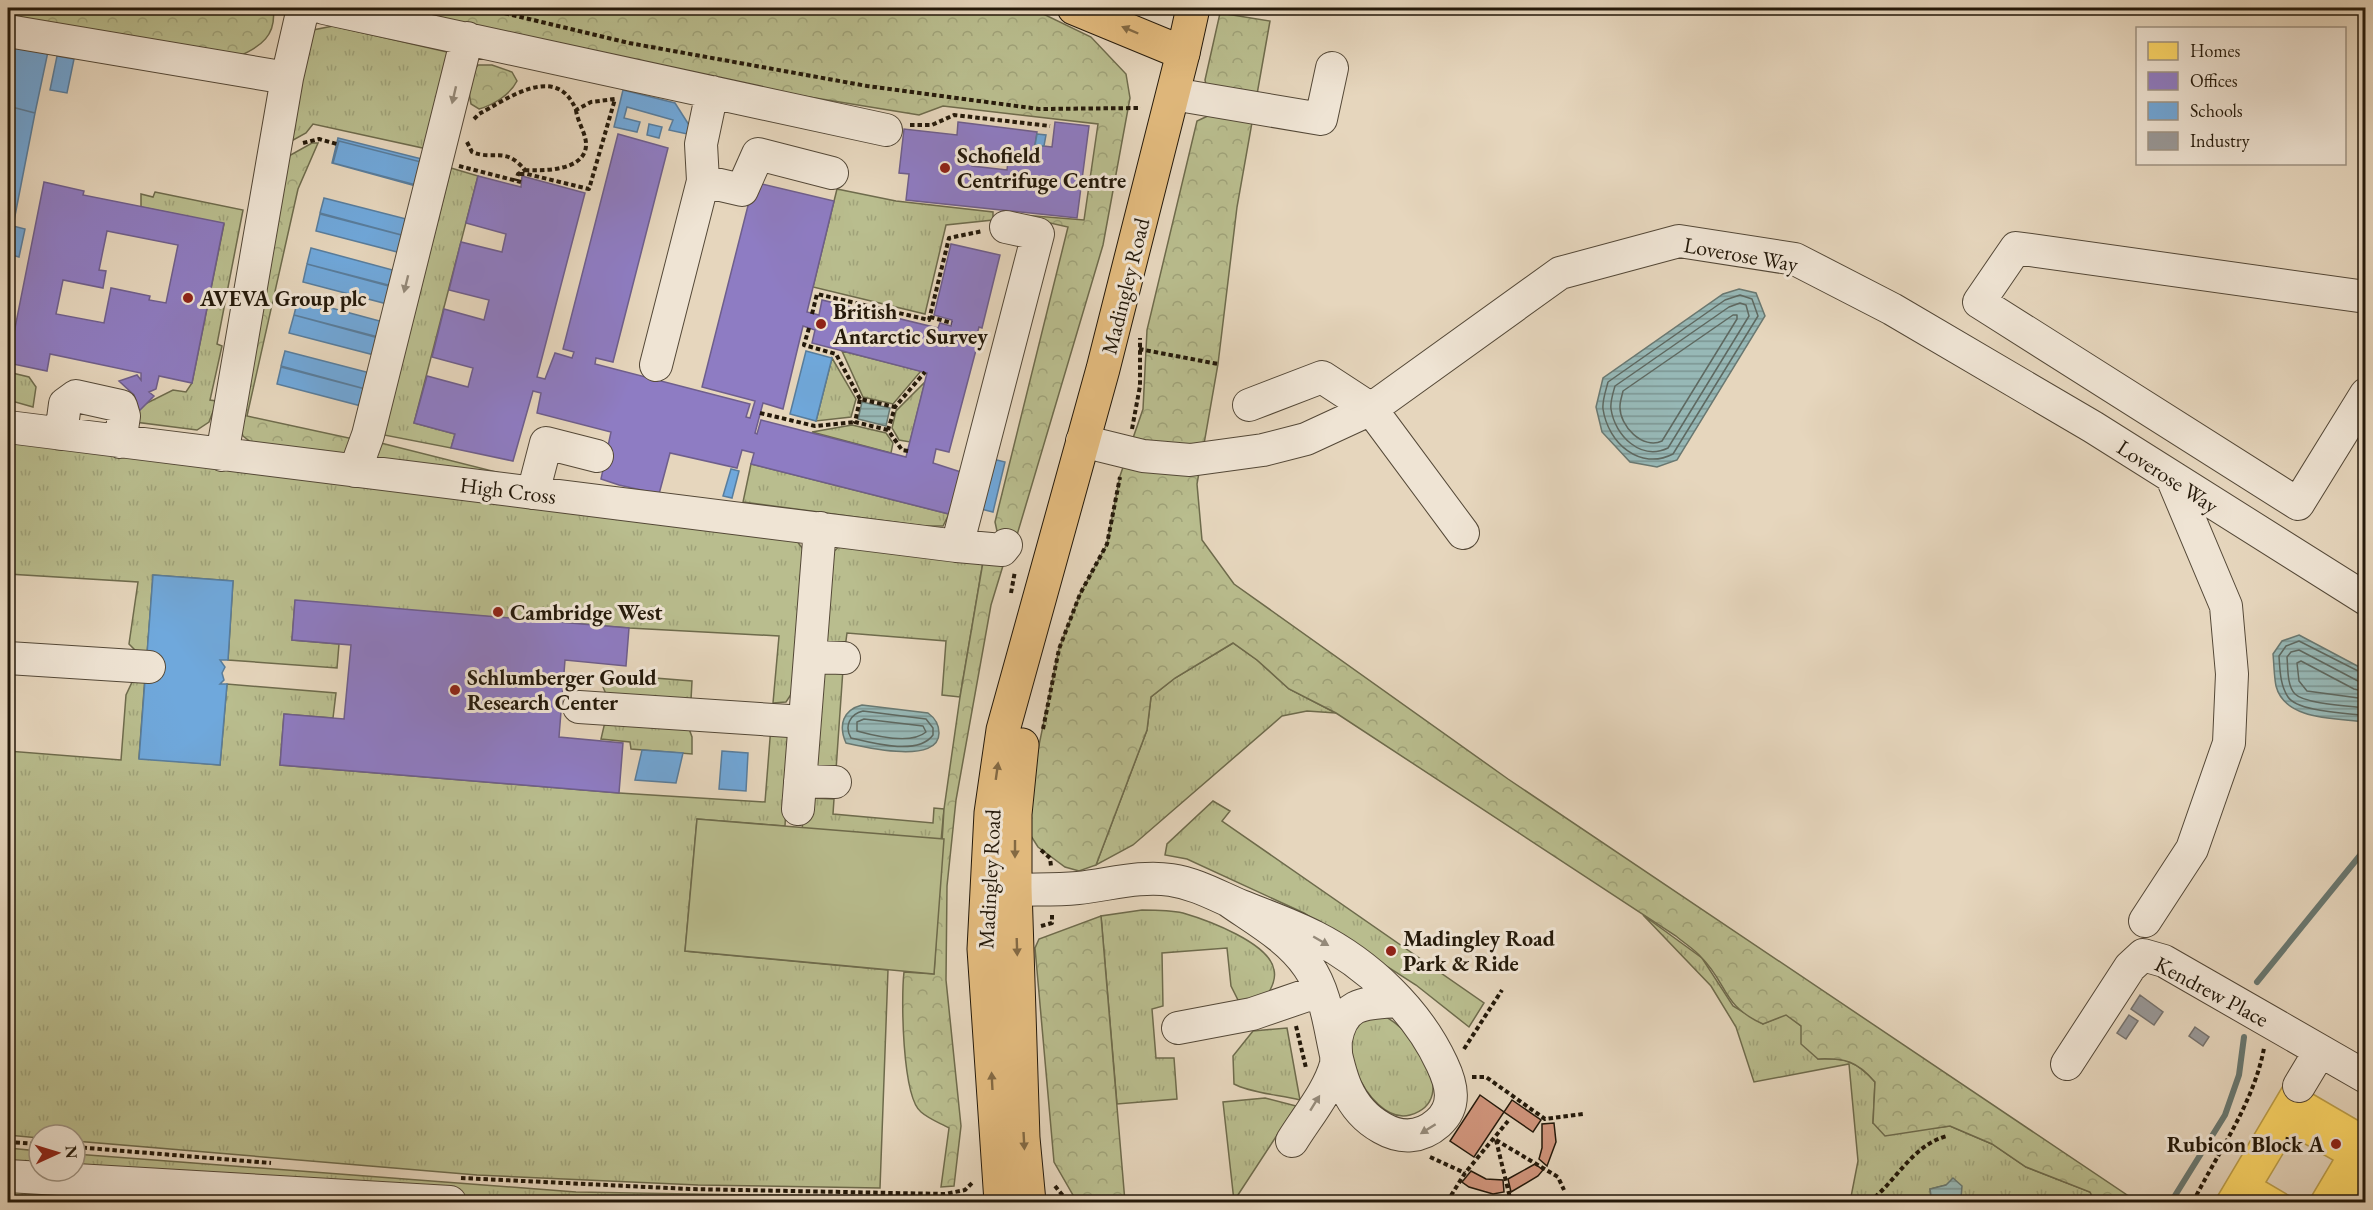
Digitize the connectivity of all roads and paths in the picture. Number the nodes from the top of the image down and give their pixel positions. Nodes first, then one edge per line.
1 (307, 8) edge
2 (324, 8) edge
3 (483, 8) edge
4 (1074, 8) edge
5 (1193, 8) edge
6 (8, 31) edge
7 (467, 38) junction
8 (1184, 53) junction
9 (1332, 68) dead end
10 (287, 78) junction
11 (712, 92) junction
12 (1172, 100) junction
13 (576, 110) junction
14 (1050, 126) dead end
15 (468, 127) dead end
16 (886, 130) joint
17 (467, 134) dead end
18 (337, 144) dead end
19 (275, 157) junction
20 (438, 160) junction
21 (525, 170) junction
22 (832, 173) dead end
23 (518, 174) junction
24 (703, 181) junction
25 (1006, 227) joint
26 (2366, 297) edge
27 (812, 314) dead end
28 (930, 317) junction
29 (952, 323) dead end
30 (808, 328) dead end
31 (1110, 341) junction
32 (1218, 364) dead end
33 (656, 365) dead end
34 (925, 372) dead end
35 (2119, 393) junction
36 (2366, 393) edge
37 (860, 399) junction
38 (1249, 405) dead end
39 (895, 407) junction
40 (1371, 409) junction
41 (760, 413) dead end
42 (855, 422) junction
43 (8, 427) edge
44 (2093, 427) junction
45 (888, 430) junction
46 (1082, 441) junction
47 (908, 451) dead end
48 (222, 455) junction
49 (597, 456) dead end
50 (356, 471) junction
51 (2173, 480) junction
52 (533, 493) junction
53 (820, 528) junction
54 (1463, 533) dead end
55 (1006, 545) dead end
56 (957, 546) junction
57 (2366, 599) edge
58 (811, 657) junction
59 (8, 658) edge
60 (844, 658) dead end
61 (149, 668) dead end
62 (579, 707) dead end
63 (804, 722) junction
64 (835, 782) dead end
65 (1001, 890) junction
66 (1229, 901) junction
67 (1063, 916) dead end
68 (1052, 918) dead end
69 (2145, 921) dead end
70 (1502, 990) dead end
71 (1319, 991) junction
72 (1399, 1001) junction
73 (1287, 1003) junction
74 (2266, 1019) junction
75 (1178, 1028) dead end
76 (1458, 1044) dead end
77 (2320, 1051) junction
78 (1336, 1063) junction
79 (2067, 1064) dead end
80 (1467, 1067) dead end
81 (1468, 1077) junction
82 (2366, 1077) edge
83 (1469, 1084) dead end
84 (2300, 1086) dead end
85 (1323, 1092) junction
86 (1583, 1114) dead end
87 (1508, 1121) dead end
88 (1947, 1136) dead end
89 (2288, 1136) dead end
90 (1496, 1140) junction
91 (1292, 1141) dead end
92 (8, 1142) edge
93 (27, 1143) edge
94 (87, 1148) edge
95 (1432, 1148) dead end
96 (2286, 1149) dead end
97 (272, 1163) dead end
98 (1465, 1173) junction
99 (8, 1176) edge
100 (451, 1190) edge
101 (1564, 1190) dead end
102 (945, 1194) dead end
103 (1870, 1202) edge
104 (1001, 1203) edge
105 (1029, 1203) edge
106 (1447, 1203) edge
107 (1511, 1203) edge
108 (2193, 1203) edge

1 - 10 street
2 - 7 street
3 - 12 path
8 -> 4 main road
5 - 8 main road, Madingley Road
6 - 10 street
7 - 11 street
7 -> 20 street
8 - 12 main road, Madingley Road
9 - 12 street
10 - 19 street
11 - 16 street
11 - 24 street
12 - 31 main road, Madingley Road
13 - 15 path
13 - 21 path
13 - 23 path
14 - 16 path
17 - 21 path
18 - 19 path
19 - 48 street
20 - 23 path
20 -> 50 street
21 - 23 path
22 - 24 street
24 - 33 street
25 - 28 path
25 - 56 street
26 - 35 street
27 - 28 path
28 - 29 path
30 - 37 path
31 - 32 path
31 - 46 main road, Madingley Road
34 - 39 path
35 - 36 street
35 - 44 street
37 - 39 path
37 - 42 path
38 - 40 street
39 - 45 path
40 - 44 street, Loverose Way
40 - 46 street, Loverose Way
40 - 54 street
41 - 42 path
42 - 45 path
43 - 48 street, High Cross
44 - 51 street, Loverose Way
45 - 47 path
46 - 65 main road, Madingley Road
48 - 50 street, High Cross
49 - 52 street
50 - 52 street, High Cross
51 - 57 street, Loverose Way
51 - 69 street
52 - 53 street, High Cross
53 - 56 street, High Cross
53 - 58 street
55 - 56 street, High Cross
58 - 60 street
58 - 63 street
59 - 61 street
62 - 63 street
63 - 64 street
65 - 66 street
104 -> 65 main road, Madingley Road
65 -> 105 main road, Madingley Road
66 - 71 street
66 -> 72 street
67 - 68 path
70 - 76 path
71 - 73 street
71 - 78 street
72 - 78 street
72 -> 78 street
73 - 75 street
73 - 85 path
74 - 77 street, Kendrew Place
74 - 79 street, Kendrew Place
74 - 108 path
77 - 82 street, Kendrew Place
77 - 84 street
78 - 85 street
80 - 81 path
81 - 83 path
81 - 86 path
91 -> 85 street
87 - 90 path
88 - 103 path
89 - 96 path
90 - 98 path
90 - 101 path
90 - 107 path
92 - 93 path
94 - 97 path
95 - 98 path
98 - 106 path
99 - 100 street
100 - 102 path

